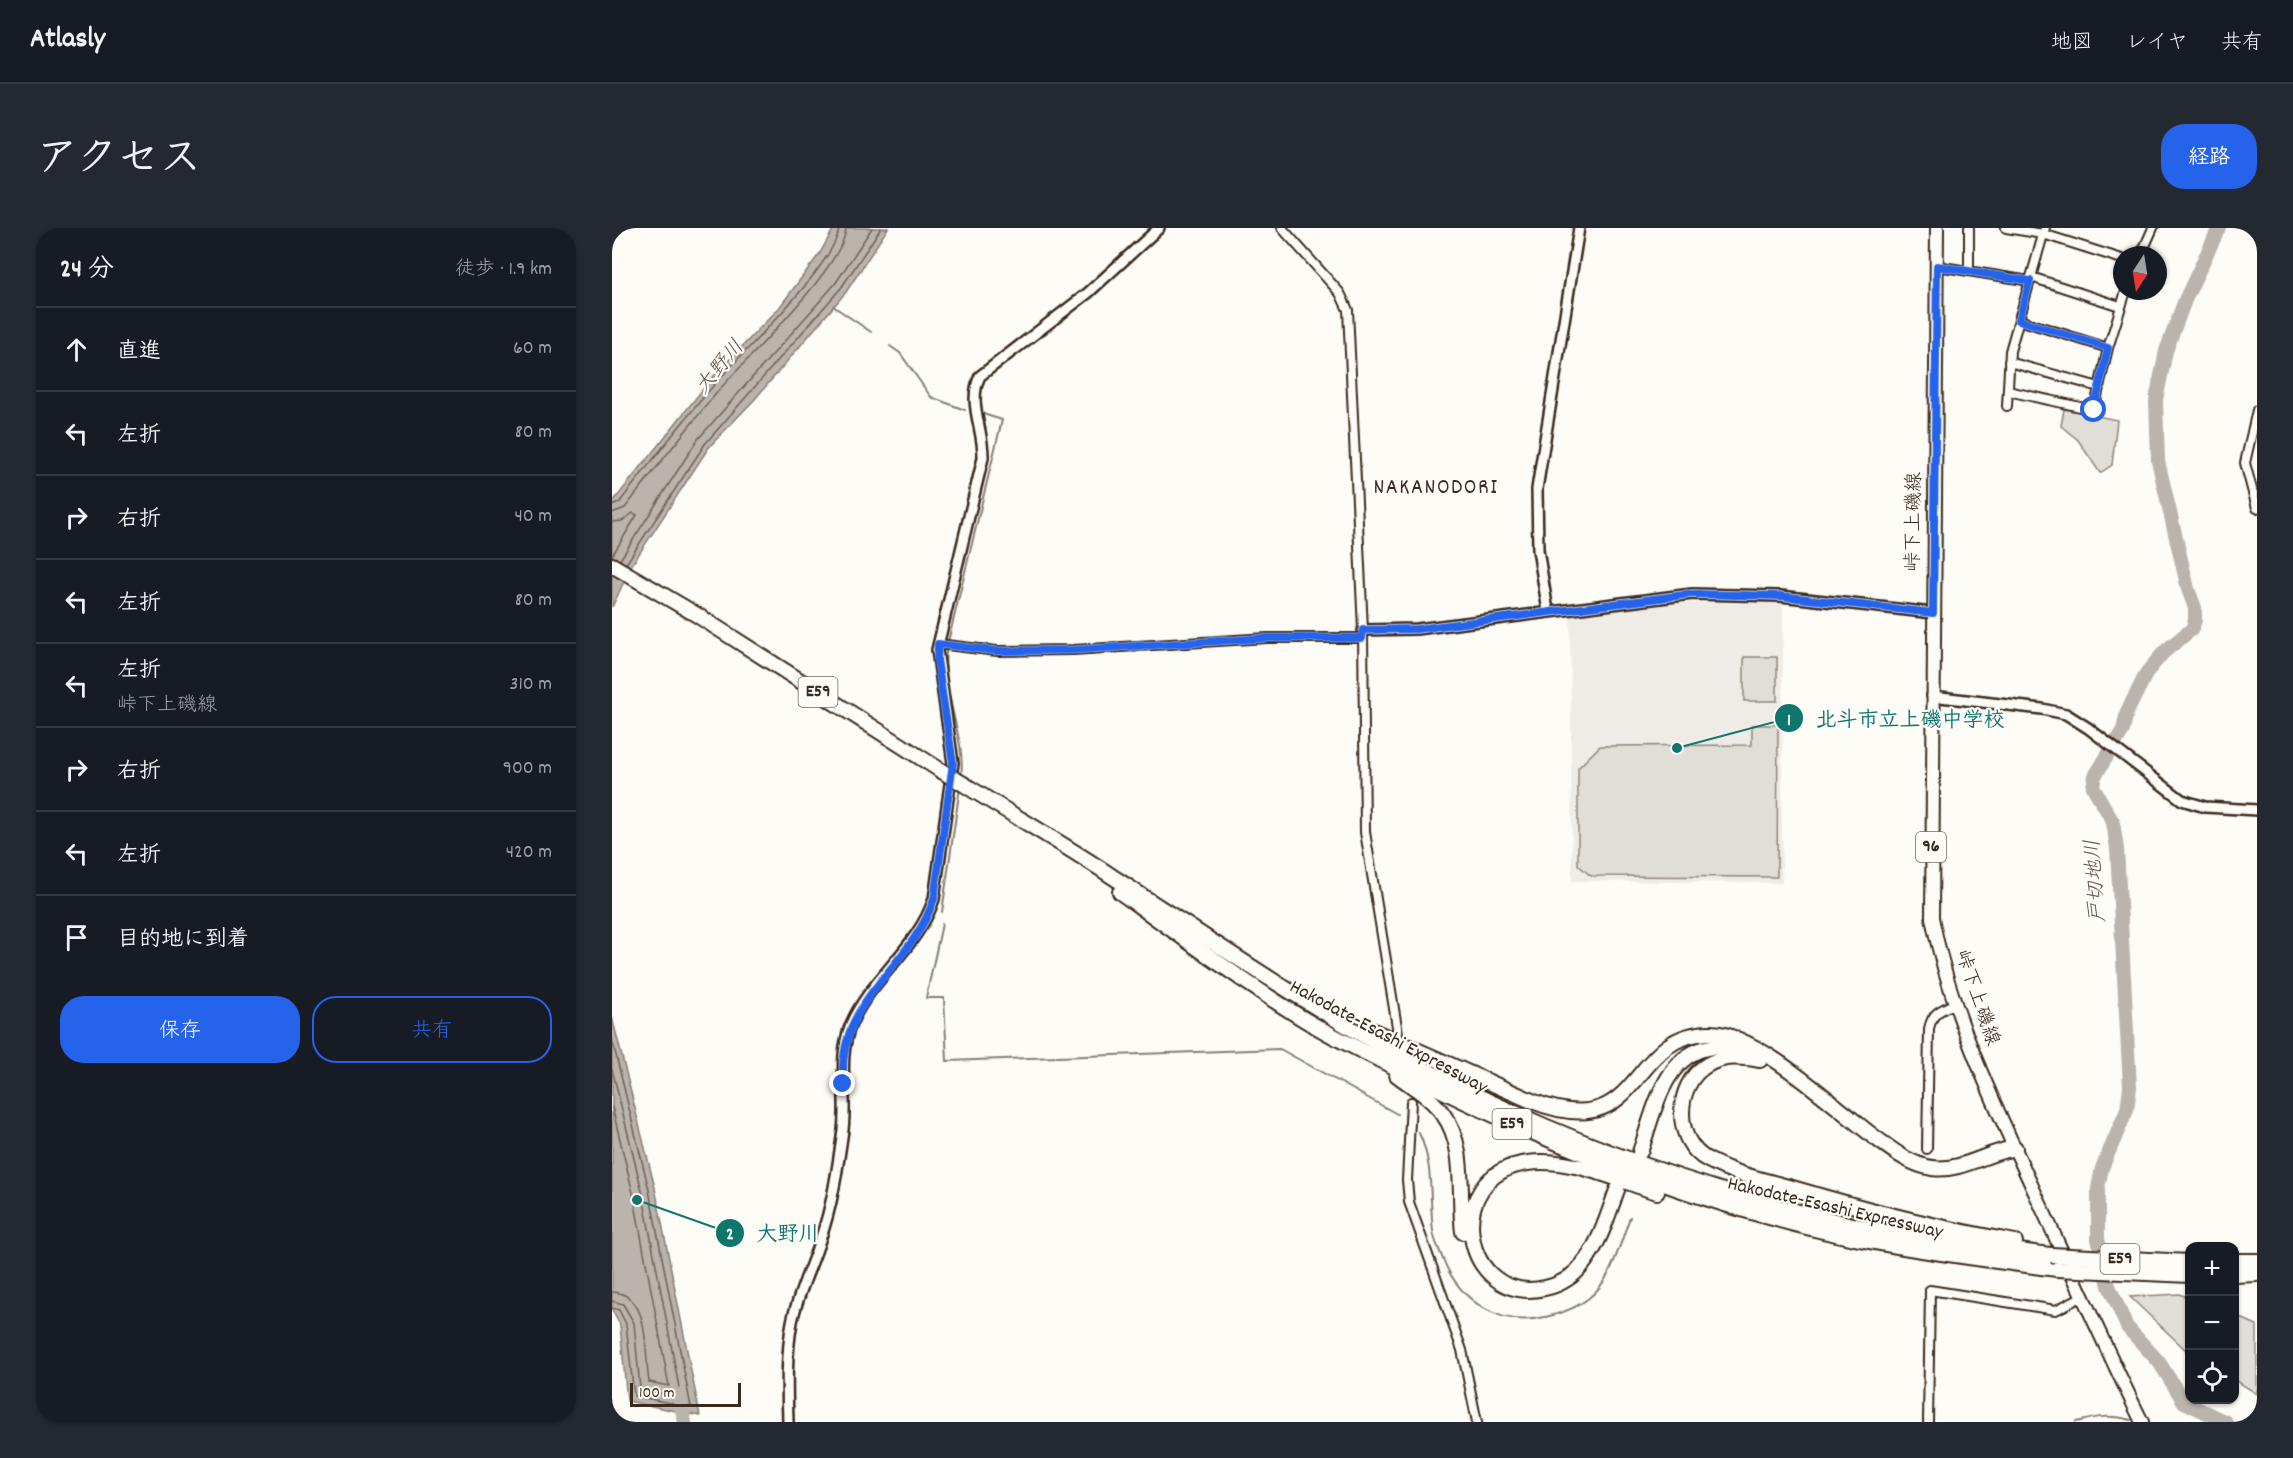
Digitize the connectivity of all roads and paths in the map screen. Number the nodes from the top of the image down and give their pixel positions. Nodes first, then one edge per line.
1 (1159, 228) edge
2 (1282, 228) edge
3 (1579, 228) edge
4 (1937, 228) edge
5 (1969, 228) edge
6 (2006, 228) edge
7 (2153, 228) edge
8 (2044, 231) edge
9 (2145, 246) edge
10 (2113, 257) edge
11 (1937, 266) junction
12 (1969, 271) junction
13 (2030, 279) junction
14 (2122, 300) edge
15 (2120, 306) junction
16 (2019, 320) junction
17 (2108, 348) junction
18 (2009, 362) junction
19 (2099, 387) junction
20 (2008, 392) junction
21 (2007, 406) dead end
22 (2257, 410) edge
23 (2257, 508) edge
24 (612, 565) edge
25 (1548, 611) junction
26 (1933, 613) junction
27 (1362, 634) junction
28 (944, 646) junction
29 (1932, 696) junction
30 (2257, 810) edge
31 (1031, 827) junction
32 (1267, 978) junction
33 (1954, 1004) junction
34 (1398, 1033) dead end
35 (1733, 1036) junction
36 (1372, 1056) junction
37 (1760, 1060) junction
38 (1411, 1102) dead end
39 (2015, 1148) junction
40 (1927, 1149) dead end
41 (1799, 1225) junction
42 (2049, 1251) junction
43 (2257, 1261) edge
44 (2239, 1262) edge
45 (2185, 1266) edge
46 (2185, 1267) edge
47 (2257, 1274) edge
48 (2239, 1275) edge
49 (2083, 1296) junction
50 (788, 1422) edge
51 (1477, 1422) edge
52 (1928, 1422) edge
53 (2142, 1422) edge

1 - 28 street
2 - 27 street
3 - 25 street
4 - 11 main road, 峠下上磯線 / 96
5 - 12 street
6 - 8 street
7 - 9 street
8 - 10 street
8 - 13 street
11 - 12 street
11 - 26 main road, 峠下上磯線 / 96
12 - 13 street
13 - 15 street
13 - 16 street
14 - 15 street
15 - 17 street
16 - 17 street
16 - 18 street
17 - 19 street
18 - 19 street
18 - 20 street
19 - 20 street
20 - 21 street
22 - 23 street
24 - 31 highway, Hakodate-Esashi Expressway / E59, bridge
25 - 26 street
25 - 27 street
26 - 29 main road, 峠下上磯線 / 96
27 - 28 street
27 - 34 street
28 - 50 street
29 - 30 street
29 - 33 main road, 峠下上磯線 / 96
31 - 32 highway, Hakodate-Esashi Expressway / E59
31 - 36 highway, Hakodate-Esashi Expressway / E59
32 - 35 highway
32 - 42 highway, Hakodate-Esashi Expressway / E59
33 - 39 main road, 峠下上磯線 / 96
33 - 40 street
35 - 37 highway
35 - 39 highway
36 - 41 highway, Hakodate-Esashi Expressway / E59
36 - 41 highway
37 - 39 highway
37 - 42 highway
38 - 51 street
39 - 49 main road, 峠下上磯線 / 96
41 - 46 highway, Hakodate-Esashi Expressway / E59, bridge
42 - 45 highway, Hakodate-Esashi Expressway / E59, bridge
43 - 44 highway
47 - 48 highway
49 - 52 street
49 - 53 main road, 峠下上磯線 / 96

